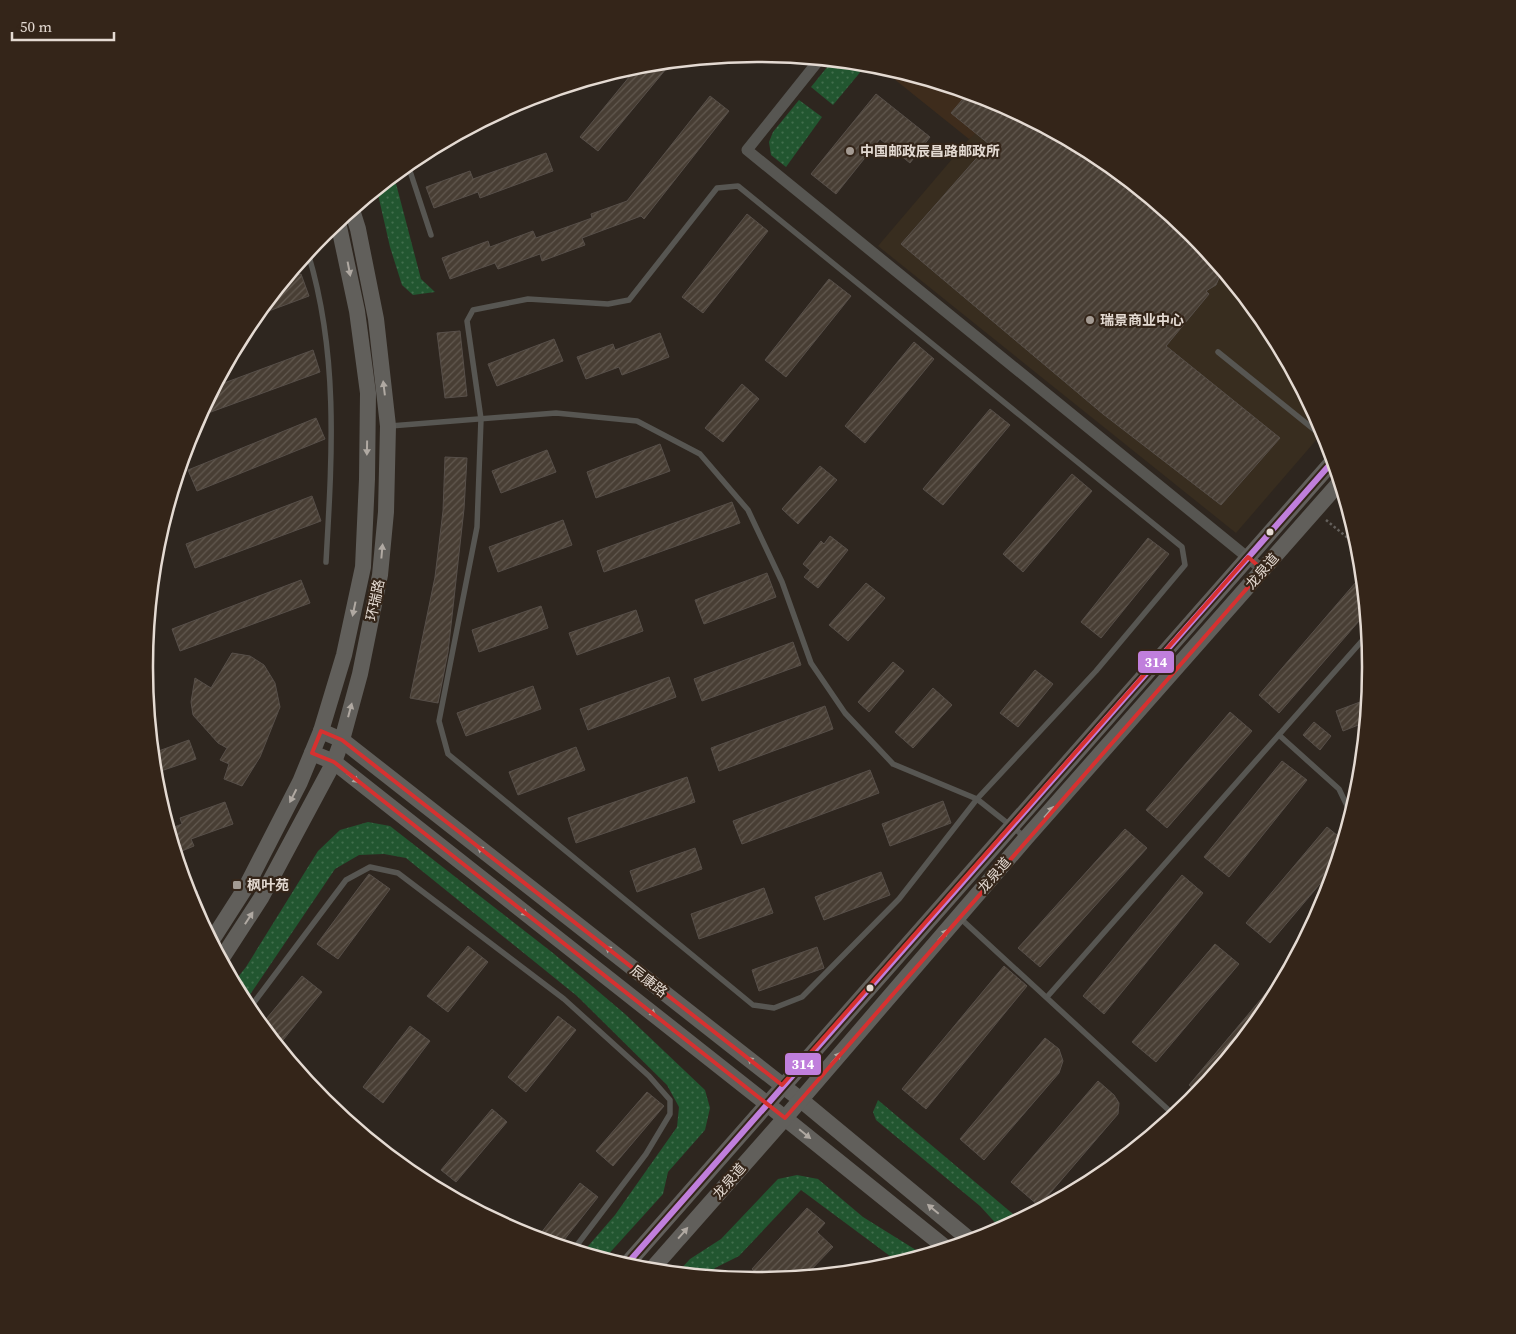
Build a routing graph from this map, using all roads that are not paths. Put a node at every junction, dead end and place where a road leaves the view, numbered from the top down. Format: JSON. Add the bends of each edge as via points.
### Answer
{"nodes":[{"id":1,"x":814,"y":66,"type":"edge"},
{"id":2,"x":410,"y":172,"type":"edge"},
{"id":3,"x":354,"y":217,"type":"edge"},
{"id":4,"x":340,"y":231,"type":"edge"},
{"id":5,"x":431,"y":235,"type":"dead end"},
{"id":6,"x":311,"y":261,"type":"edge"},
{"id":7,"x":1218,"y":352,"type":"dead end"},
{"id":8,"x":481,"y":419,"type":"junction"},
{"id":9,"x":388,"y":426,"type":"junction"},
{"id":10,"x":1313,"y":428,"type":"edge"},
{"id":11,"x":1327,"y":466,"type":"edge"},
{"id":12,"x":1335,"y":488,"type":"edge"},
{"id":13,"x":1248,"y":557,"type":"junction"},
{"id":14,"x":326,"y":562,"type":"dead end"},
{"id":15,"x":1263,"y":570,"type":"junction"},
{"id":16,"x":1361,"y":642,"type":"edge"},
{"id":17,"x":321,"y":731,"type":"junction"},
{"id":18,"x":1279,"y":735,"type":"junction"},
{"id":19,"x":342,"y":740,"type":"junction"},
{"id":20,"x":312,"y":753,"type":"junction"},
{"id":21,"x":334,"y":762,"type":"junction"},
{"id":22,"x":977,"y":799,"type":"junction"},
{"id":23,"x":1346,"y":804,"type":"edge"},
{"id":24,"x":1011,"y":826,"type":"junction"},
{"id":25,"x":1026,"y":838,"type":"junction"},
{"id":26,"x":959,"y":917,"type":"junction"},
{"id":27,"x":216,"y":934,"type":"edge"},
{"id":28,"x":226,"y":953,"type":"edge"},
{"id":29,"x":1047,"y":997,"type":"junction"},
{"id":30,"x":254,"y":1002,"type":"edge"},
{"id":31,"x":782,"y":1085,"type":"junction"},
{"id":32,"x":801,"y":1100,"type":"junction"},
{"id":33,"x":766,"y":1103,"type":"junction"},
{"id":34,"x":1169,"y":1110,"type":"edge"},
{"id":35,"x":785,"y":1118,"type":"junction"},
{"id":36,"x":964,"y":1235,"type":"edge"},
{"id":37,"x":578,"y":1243,"type":"edge"},
{"id":38,"x":940,"y":1243,"type":"edge"},
{"id":39,"x":632,"y":1258,"type":"edge"},
{"id":40,"x":657,"y":1263,"type":"edge"}],
"edges":[{"from":1,"to":13,"type":"street","via":[[746,150]]},
{"from":2,"to":5,"type":"lane"},
{"from":9,"to":3,"type":"street","name":"环瑞路","one_way":true,"via":[[376,318]]},
{"from":4,"to":17,"type":"street","name":"环瑞路","one_way":true,"via":[[357,312],[368,393],[367,479],[363,567],[344,655]]},
{"from":6,"to":14,"type":"lane","via":[[318,286],[330,374],[332,460]]},
{"from":7,"to":10,"type":"lane"},
{"from":8,"to":9,"type":"lane"},
{"from":8,"to":22,"type":"lane","via":[[556,413],[636,421],[700,454],[748,510],[782,582],[811,663],[845,713],[893,764]]},
{"from":8,"to":22,"type":"lane","via":[[477,528],[439,721],[448,754],[753,1005],[774,1008],[802,997],[899,900]]},
{"from":8,"to":22,"type":"lane","via":[[467,321],[473,310],[528,299],[608,304],[629,300],[716,188],[738,186],[1182,547],[1185,565],[1096,671]]},
{"from":19,"to":9,"type":"street","name":"环瑞路","one_way":true,"via":[[360,674],[380,576],[386,512]]},
{"from":11,"to":13,"type":"street","name":"龙泉道"},
{"from":12,"to":15,"type":"street","name":"龙泉道"},
{"from":13,"to":15,"type":"street"},
{"from":13,"to":24,"type":"street","name":"龙泉道"},
{"from":25,"to":15,"type":"street","name":"龙泉道","one_way":true},
{"from":16,"to":18,"type":"lane"},
{"from":17,"to":19,"type":"street","name":"辰康路"},
{"from":17,"to":20,"type":"street","name":"环瑞路"},
{"from":18,"to":23,"type":"lane","via":[[1339,789]]},
{"from":18,"to":29,"type":"lane"},
{"from":19,"to":21,"type":"street","name":"环瑞路"},
{"from":31,"to":19,"type":"street","name":"辰康路","one_way":true},
{"from":20,"to":21,"type":"street","name":"辰康路"},
{"from":20,"to":27,"type":"street","name":"环瑞路","one_way":true,"via":[[246,887]]},
{"from":28,"to":21,"type":"street","name":"环瑞路","one_way":true,"via":[[261,898]]},
{"from":21,"to":33,"type":"street","name":"辰康路","one_way":true},
{"from":22,"to":24,"type":"lane"},
{"from":24,"to":25,"type":"lane"},
{"from":24,"to":31,"type":"street","name":"龙泉道"},
{"from":25,"to":26,"type":"street","name":"龙泉道"},
{"from":26,"to":29,"type":"lane"},
{"from":32,"to":26,"type":"street","name":"龙泉道","one_way":true},
{"from":29,"to":34,"type":"lane"},
{"from":30,"to":37,"type":"lane","via":[[346,880],[370,867],[398,873],[564,999],[649,1076],[670,1100],[670,1114],[646,1154]]},
{"from":31,"to":32,"type":"street","name":"辰康路"},
{"from":31,"to":33,"type":"street","name":"龙泉道"},
{"from":32,"to":35,"type":"street","name":"龙泉道"},
{"from":36,"to":32,"type":"street","name":"辰康路","one_way":true},
{"from":33,"to":35,"type":"street","name":"辰康路"},
{"from":33,"to":39,"type":"street","name":"龙泉道"},
{"from":35,"to":38,"type":"street","name":"辰康路","one_way":true},
{"from":40,"to":35,"type":"street","name":"龙泉道","one_way":true}]}
